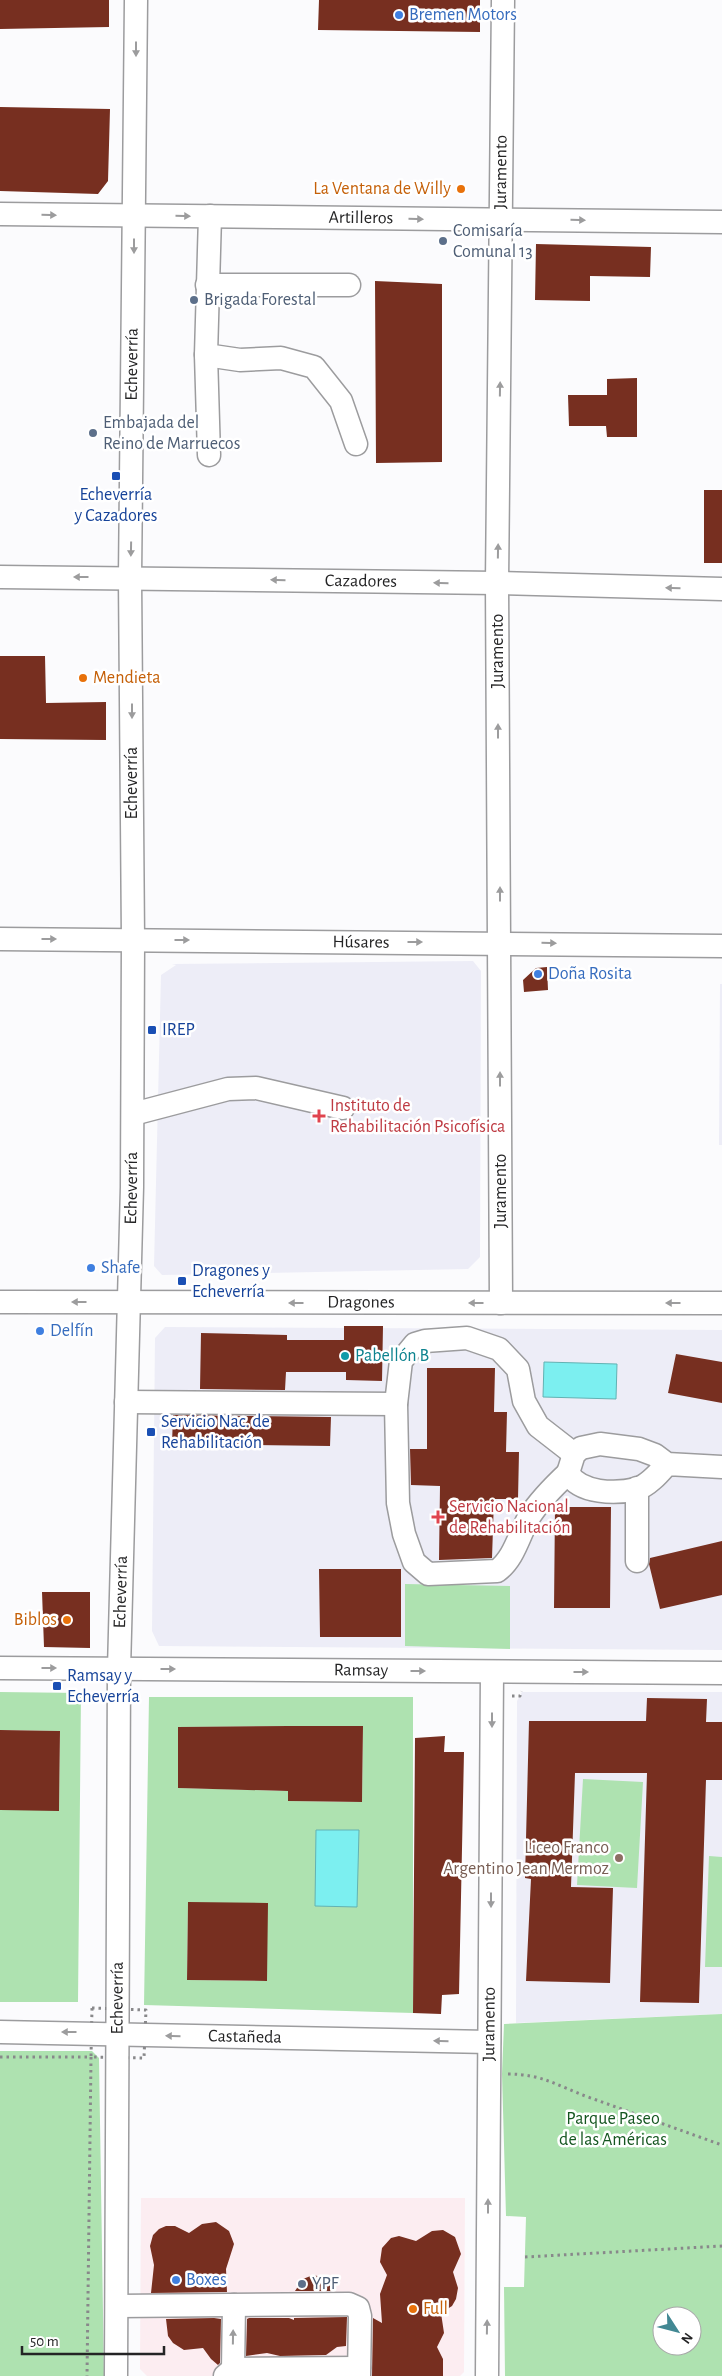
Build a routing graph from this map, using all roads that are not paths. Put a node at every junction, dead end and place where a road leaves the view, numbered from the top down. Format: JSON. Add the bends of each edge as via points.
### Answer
{"nodes":[{"id":1,"x":136,"y":0,"type":"edge"},
{"id":2,"x":503,"y":0,"type":"edge"},
{"id":3,"x":0,"y":214,"type":"edge"},
{"id":4,"x":135,"y":216,"type":"junction"},
{"id":5,"x":210,"y":216,"type":"junction"},
{"id":6,"x":502,"y":219,"type":"junction"},
{"id":7,"x":722,"y":222,"type":"edge"},
{"id":8,"x":207,"y":285,"type":"junction"},
{"id":9,"x":349,"y":285,"type":"dead end"},
{"id":10,"x":206,"y":355,"type":"junction"},
{"id":11,"x":356,"y":444,"type":"dead end"},
{"id":12,"x":208,"y":455,"type":"dead end"},
{"id":13,"x":0,"y":577,"type":"edge"},
{"id":14,"x":130,"y":578,"type":"junction"},
{"id":15,"x":497,"y":584,"type":"junction"},
{"id":16,"x":722,"y":589,"type":"edge"},
{"id":17,"x":0,"y":939,"type":"edge"},
{"id":18,"x":133,"y":940,"type":"junction"},
{"id":19,"x":500,"y":942,"type":"junction"},
{"id":20,"x":722,"y":946,"type":"edge"},
{"id":21,"x":343,"y":1108,"type":"dead end"},
{"id":22,"x":133,"y":1114,"type":"junction"},
{"id":23,"x":0,"y":1302,"type":"edge"},
{"id":24,"x":128,"y":1302,"type":"junction"},
{"id":25,"x":501,"y":1303,"type":"junction"},
{"id":26,"x":722,"y":1303,"type":"edge"},
{"id":27,"x":126,"y":1402,"type":"junction"},
{"id":28,"x":396,"y":1404,"type":"junction"},
{"id":29,"x":571,"y":1464,"type":"junction"},
{"id":30,"x":667,"y":1464,"type":"junction"},
{"id":31,"x":722,"y":1466,"type":"edge"},
{"id":32,"x":637,"y":1488,"type":"junction"},
{"id":33,"x":636,"y":1561,"type":"dead end"},
{"id":34,"x":0,"y":1668,"type":"edge"},
{"id":35,"x":120,"y":1669,"type":"junction"},
{"id":36,"x":492,"y":1672,"type":"junction"},
{"id":37,"x":722,"y":1673,"type":"edge"},
{"id":38,"x":0,"y":2032,"type":"edge"},
{"id":39,"x":118,"y":2034,"type":"junction"},
{"id":40,"x":489,"y":2042,"type":"junction"},
{"id":41,"x":234,"y":2305,"type":"junction"},
{"id":42,"x":117,"y":2306,"type":"junction"},
{"id":43,"x":359,"y":2372,"type":"edge"},
{"id":44,"x":229,"y":2373,"type":"edge"},
{"id":45,"x":116,"y":2376,"type":"edge"},
{"id":46,"x":487,"y":2376,"type":"edge"}],
"edges":[{"from":1,"to":4,"type":"street","name":"Echeverría","one_way":true},
{"from":2,"to":6,"type":"street","name":"Juramento"},
{"from":3,"to":4,"type":"street","name":"Artilleros","one_way":true},
{"from":4,"to":5,"type":"street","name":"Artilleros","one_way":true},
{"from":4,"to":14,"type":"street","name":"Echeverría","one_way":true},
{"from":5,"to":6,"type":"street","name":"Artilleros","one_way":true},
{"from":5,"to":8,"type":"street"},
{"from":6,"to":7,"type":"street","name":"Artilleros","one_way":true},
{"from":15,"to":6,"type":"street","name":"Juramento","one_way":true},
{"from":8,"to":9,"type":"street"},
{"from":8,"to":10,"type":"street"},
{"from":10,"to":11,"type":"street","via":[[240,360],[281,358],[314,367],[341,401]]},
{"from":10,"to":12,"type":"street"},
{"from":14,"to":13,"type":"street","name":"Cazadores","one_way":true},
{"from":15,"to":14,"type":"street","name":"Cazadores","one_way":true},
{"from":14,"to":18,"type":"street","name":"Echeverría","one_way":true},
{"from":16,"to":15,"type":"street","name":"Cazadores","one_way":true},
{"from":19,"to":15,"type":"street","name":"Juramento","one_way":true},
{"from":17,"to":18,"type":"street","name":"Húsares","one_way":true},
{"from":18,"to":19,"type":"street","name":"Húsares","one_way":true},
{"from":18,"to":22,"type":"street","name":"Echeverría"},
{"from":19,"to":20,"type":"street","name":"Húsares","one_way":true},
{"from":25,"to":19,"type":"street","name":"Juramento","one_way":true},
{"from":21,"to":22,"type":"street","via":[[256,1088],[228,1089]]},
{"from":22,"to":24,"type":"street","name":"Echeverría"},
{"from":24,"to":23,"type":"street","name":"Dragones","one_way":true},
{"from":25,"to":24,"type":"street","name":"Dragones","one_way":true},
{"from":24,"to":27,"type":"street","name":"Echeverría"},
{"from":26,"to":25,"type":"street","name":"Dragones","one_way":true},
{"from":27,"to":28,"type":"street"},
{"from":27,"to":35,"type":"street","name":"Echeverría"},
{"from":28,"to":29,"type":"street","via":[[402,1361],[415,1344],[466,1338],[499,1349],[518,1369],[524,1401],[538,1426]]},
{"from":28,"to":29,"type":"street","via":[[398,1503],[414,1562],[428,1574],[497,1570],[505,1565],[529,1518]]},
{"from":29,"to":30,"type":"street","via":[[581,1448],[600,1444],[639,1449]]},
{"from":29,"to":32,"type":"street","via":[[576,1483],[589,1489]]},
{"from":30,"to":31,"type":"street"},
{"from":30,"to":32,"type":"street","via":[[654,1478]]},
{"from":32,"to":33,"type":"street"},
{"from":34,"to":35,"type":"street","name":"Ramsay","one_way":true},
{"from":35,"to":36,"type":"street","name":"Ramsay","one_way":true},
{"from":35,"to":39,"type":"street","name":"Echeverría"},
{"from":36,"to":37,"type":"street","name":"Ramsay","one_way":true},
{"from":36,"to":40,"type":"street","name":"Juramento","one_way":true},
{"from":39,"to":38,"type":"street","name":"Castañeda","one_way":true},
{"from":40,"to":39,"type":"street","name":"Castañeda","one_way":true},
{"from":39,"to":42,"type":"street","name":"Echeverría"},
{"from":46,"to":40,"type":"street","name":"Juramento","one_way":true},
{"from":41,"to":42,"type":"street"},
{"from":41,"to":43,"type":"street","via":[[349,2304],[358,2308]]},
{"from":44,"to":41,"type":"street","one_way":true},
{"from":42,"to":45,"type":"street","name":"Echeverría"},
{"from":43,"to":44,"type":"street"}]}
